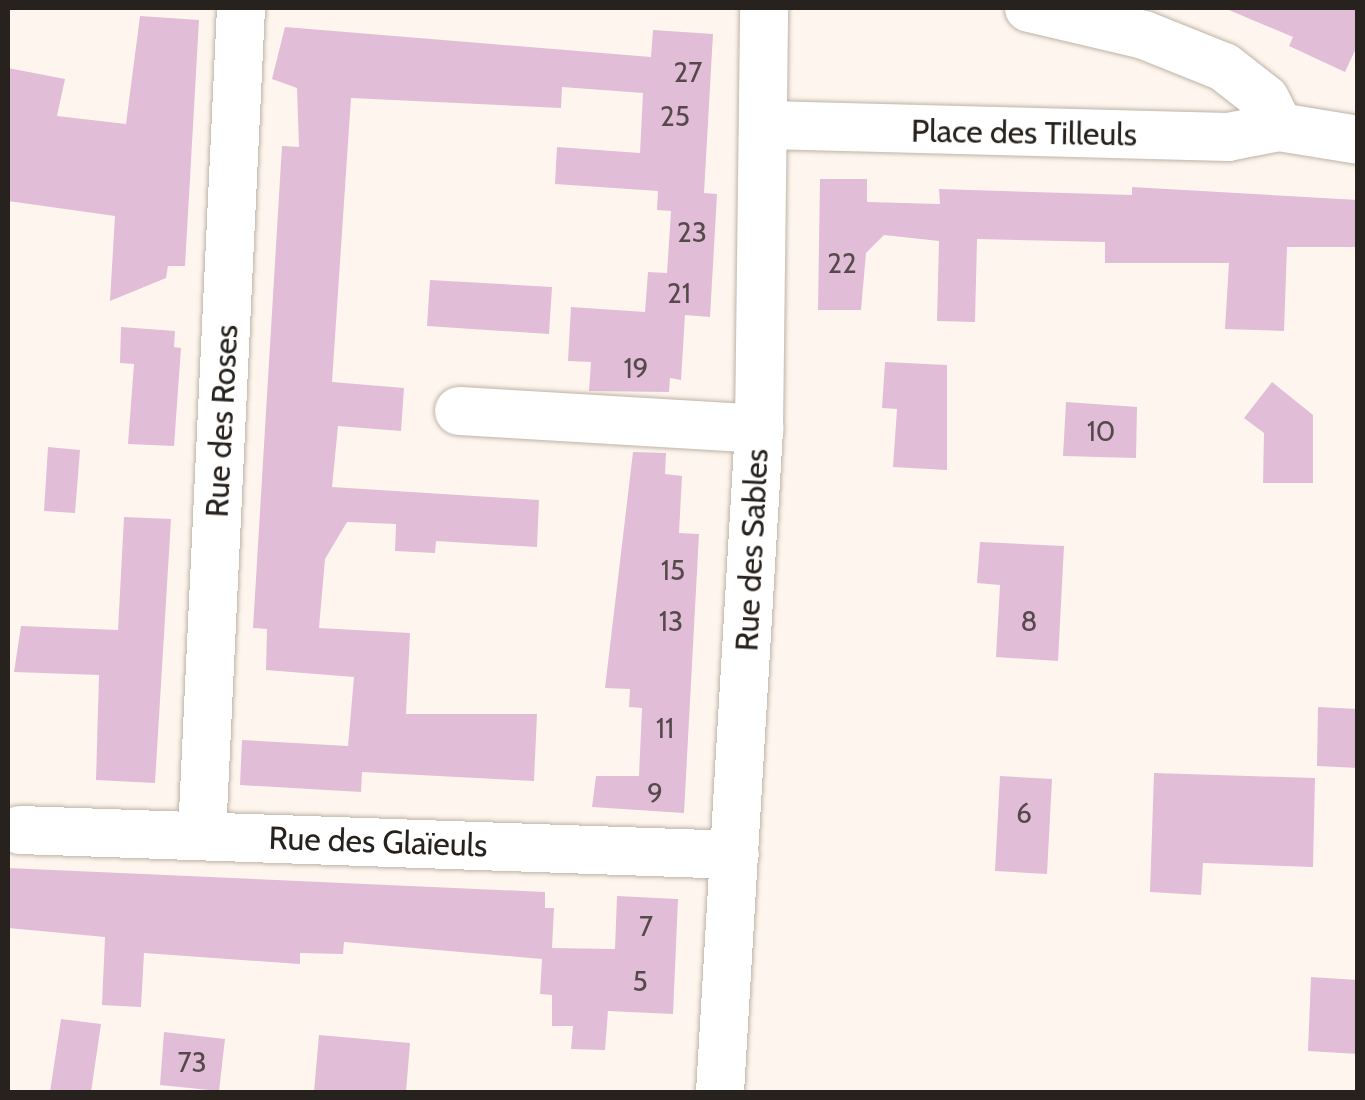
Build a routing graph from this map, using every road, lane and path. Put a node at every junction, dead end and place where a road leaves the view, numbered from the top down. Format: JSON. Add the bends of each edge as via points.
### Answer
{"nodes":[{"id":1,"x":241,"y":8,"type":"edge"},
{"id":2,"x":764,"y":8,"type":"edge"},
{"id":3,"x":1030,"y":8,"type":"edge"},
{"id":4,"x":767,"y":124,"type":"junction"},
{"id":5,"x":1279,"y":128,"type":"junction"},
{"id":6,"x":1358,"y":140,"type":"edge"},
{"id":7,"x":459,"y":411,"type":"dead end"},
{"id":8,"x":759,"y":429,"type":"junction"},
{"id":9,"x":20,"y":830,"type":"dead end"},
{"id":10,"x":202,"y":836,"type":"junction"},
{"id":11,"x":735,"y":856,"type":"junction"},
{"id":12,"x":720,"y":1092,"type":"edge"}],
"edges":[{"from":1,"to":10,"type":"street","name":"Rue des Roses"},
{"from":2,"to":4,"type":"street","name":"Rue des Sables"},
{"from":3,"to":5,"type":"street","via":[[1144,35],[1224,67],[1265,98]]},
{"from":4,"to":5,"type":"street","name":"Place des Tilleuls","via":[[1228,137]]},
{"from":4,"to":8,"type":"street","name":"Rue des Sables"},
{"from":5,"to":6,"type":"street","name":"Place des Tilleuls"},
{"from":7,"to":8,"type":"street"},
{"from":8,"to":11,"type":"street","name":"Rue des Sables"},
{"from":9,"to":10,"type":"street","name":"Rue des Glaïeuls"},
{"from":10,"to":11,"type":"street","name":"Rue des Glaïeuls"},
{"from":11,"to":12,"type":"street","name":"Rue des Sables"}]}
